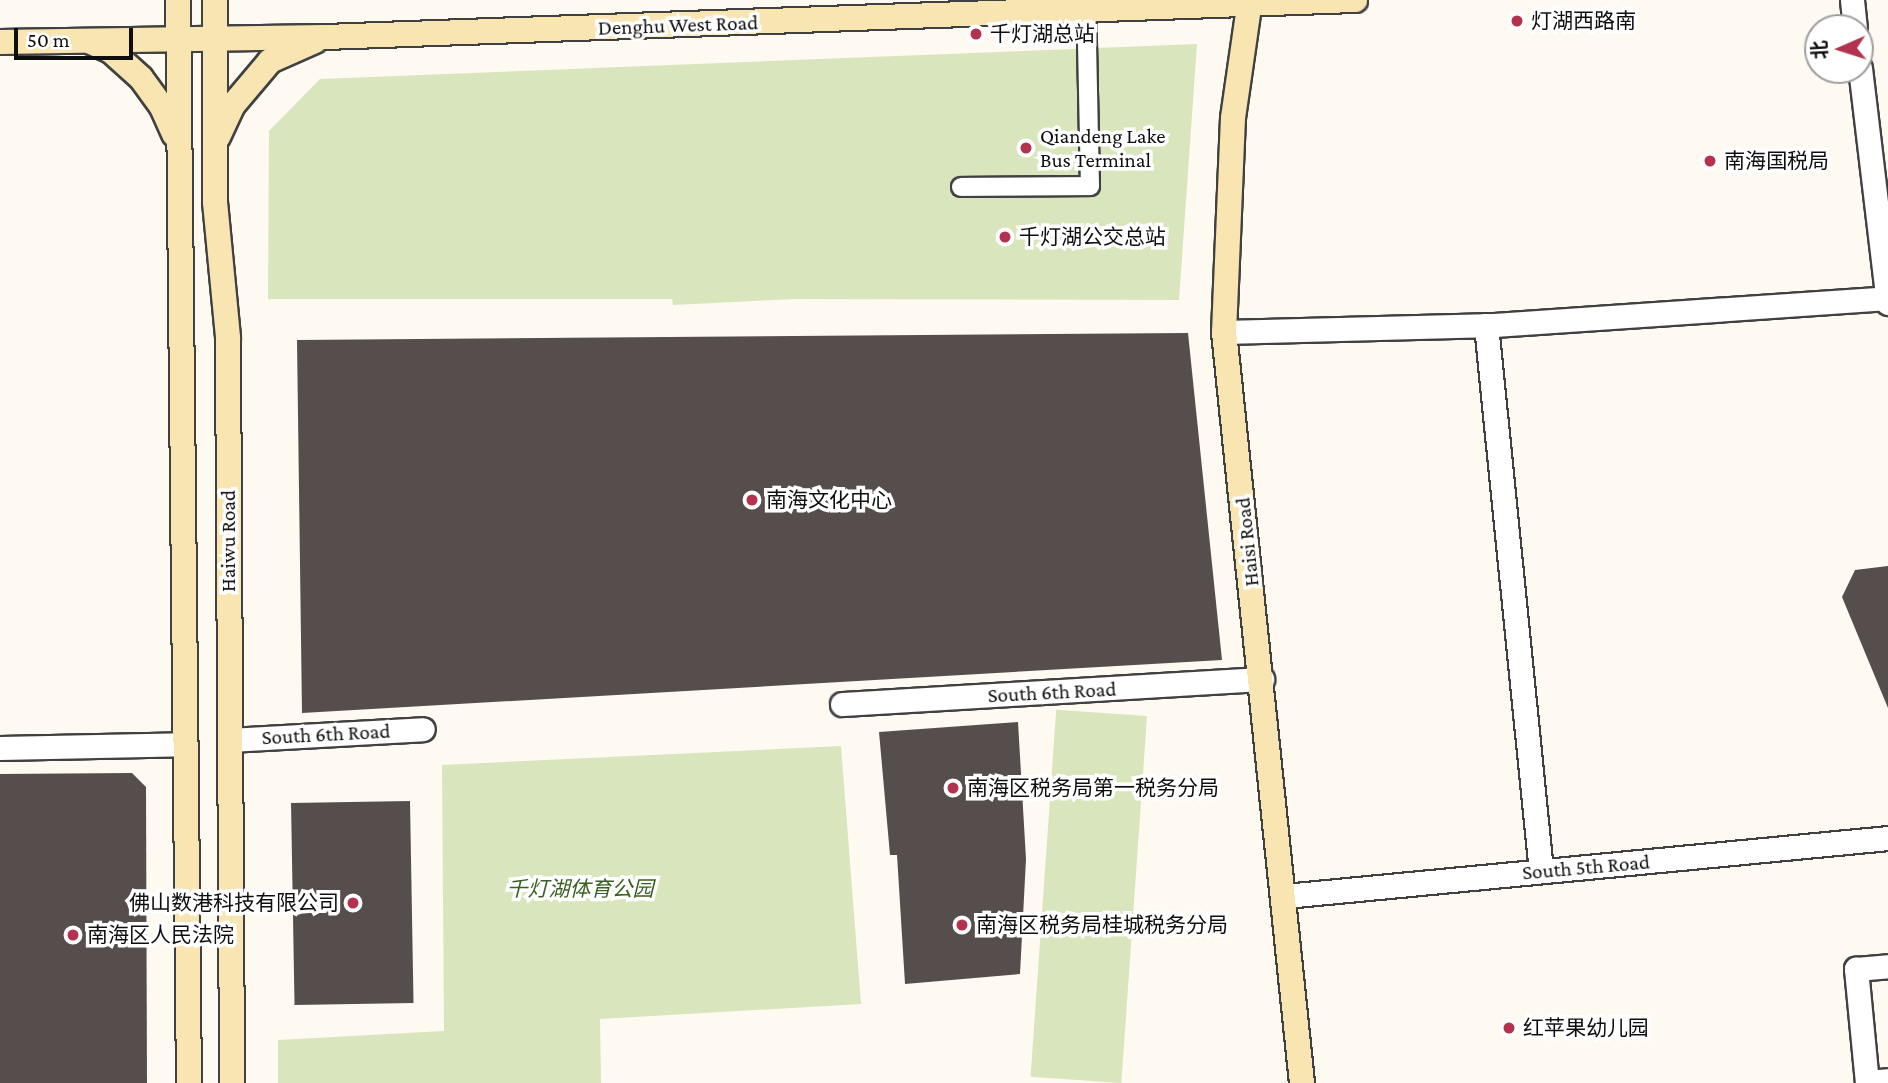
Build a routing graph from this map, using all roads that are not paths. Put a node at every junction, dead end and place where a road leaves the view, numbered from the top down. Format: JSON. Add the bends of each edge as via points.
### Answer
{"nodes":[{"id":1,"x":178,"y":0,"type":"edge"},
{"id":2,"x":215,"y":0,"type":"edge"},
{"id":3,"x":1355,"y":0,"type":"edge"},
{"id":4,"x":1250,"y":3,"type":"edge"},
{"id":5,"x":1086,"y":5,"type":"edge"},
{"id":6,"x":325,"y":37,"type":"junction"},
{"id":7,"x":215,"y":38,"type":"junction"},
{"id":8,"x":87,"y":40,"type":"junction"},
{"id":9,"x":178,"y":40,"type":"junction"},
{"id":10,"x":0,"y":42,"type":"edge"},
{"id":11,"x":1863,"y":84,"type":"edge"},
{"id":12,"x":178,"y":143,"type":"junction"},
{"id":13,"x":215,"y":144,"type":"junction"},
{"id":14,"x":1880,"y":163,"type":"edge"},
{"id":15,"x":961,"y":187,"type":"dead end"},
{"id":16,"x":1888,"y":301,"type":"edge"},
{"id":17,"x":1486,"y":325,"type":"junction"},
{"id":18,"x":1224,"y":332,"type":"junction"},
{"id":19,"x":1262,"y":679,"type":"junction"},
{"id":20,"x":842,"y":704,"type":"dead end"},
{"id":21,"x":423,"y":729,"type":"dead end"},
{"id":22,"x":229,"y":740,"type":"junction"},
{"id":23,"x":184,"y":744,"type":"junction"},
{"id":24,"x":0,"y":748,"type":"edge"},
{"id":25,"x":1888,"y":838,"type":"edge"},
{"id":26,"x":1541,"y":871,"type":"junction"},
{"id":27,"x":1285,"y":895,"type":"junction"},
{"id":28,"x":1888,"y":966,"type":"edge"},
{"id":29,"x":1874,"y":1082,"type":"edge"},
{"id":30,"x":189,"y":1083,"type":"edge"},
{"id":31,"x":232,"y":1083,"type":"edge"},
{"id":32,"x":1302,"y":1083,"type":"edge"}],
"edges":[{"from":1,"to":9,"type":"main road"},
{"from":2,"to":7,"type":"main road","name":"Haiwu Road"},
{"from":3,"to":4,"type":"main road","name":"Denghu West Road"},
{"from":4,"to":5,"type":"main road","name":"Denghu West Road"},
{"from":4,"to":18,"type":"main road","name":"Haisi Road","via":[[1233,118]]},
{"from":5,"to":6,"type":"main road","name":"Denghu West Road"},
{"from":5,"to":15,"type":"street","via":[[1090,186]]},
{"from":6,"to":7,"type":"main road","name":"Denghu West Road"},
{"from":6,"to":13,"type":"main road","via":[[270,61],[233,105]]},
{"from":7,"to":9,"type":"main road","name":"Denghu West Road"},
{"from":7,"to":13,"type":"main road","name":"Haiwu Road"},
{"from":8,"to":9,"type":"main road","name":"Denghu West Road"},
{"from":8,"to":10,"type":"main road","name":"Denghu West Road"},
{"from":8,"to":12,"type":"main road","via":[[111,51],[141,78],[162,107]]},
{"from":9,"to":12,"type":"main road"},
{"from":11,"to":14,"type":"street"},
{"from":12,"to":23,"type":"main road"},
{"from":13,"to":22,"type":"main road","name":"Haiwu Road","via":[[228,338]]},
{"from":14,"to":16,"type":"street"},
{"from":16,"to":17,"type":"street"},
{"from":17,"to":18,"type":"street"},
{"from":17,"to":26,"type":"street"},
{"from":18,"to":19,"type":"main road","name":"Haisi Road"},
{"from":19,"to":20,"type":"street","name":"South 6th Road"},
{"from":19,"to":27,"type":"main road","name":"Haisi Road"},
{"from":21,"to":22,"type":"street","name":"South 6th Road"},
{"from":22,"to":31,"type":"main road","name":"Haiwu Road"},
{"from":23,"to":24,"type":"street"},
{"from":23,"to":30,"type":"main road"},
{"from":25,"to":26,"type":"street","name":"South 5th Road"},
{"from":26,"to":27,"type":"street","name":"South 5th Road"},
{"from":27,"to":32,"type":"main road","name":"Haisi Road"},
{"from":28,"to":29,"type":"street","via":[[1856,969]]}]}
